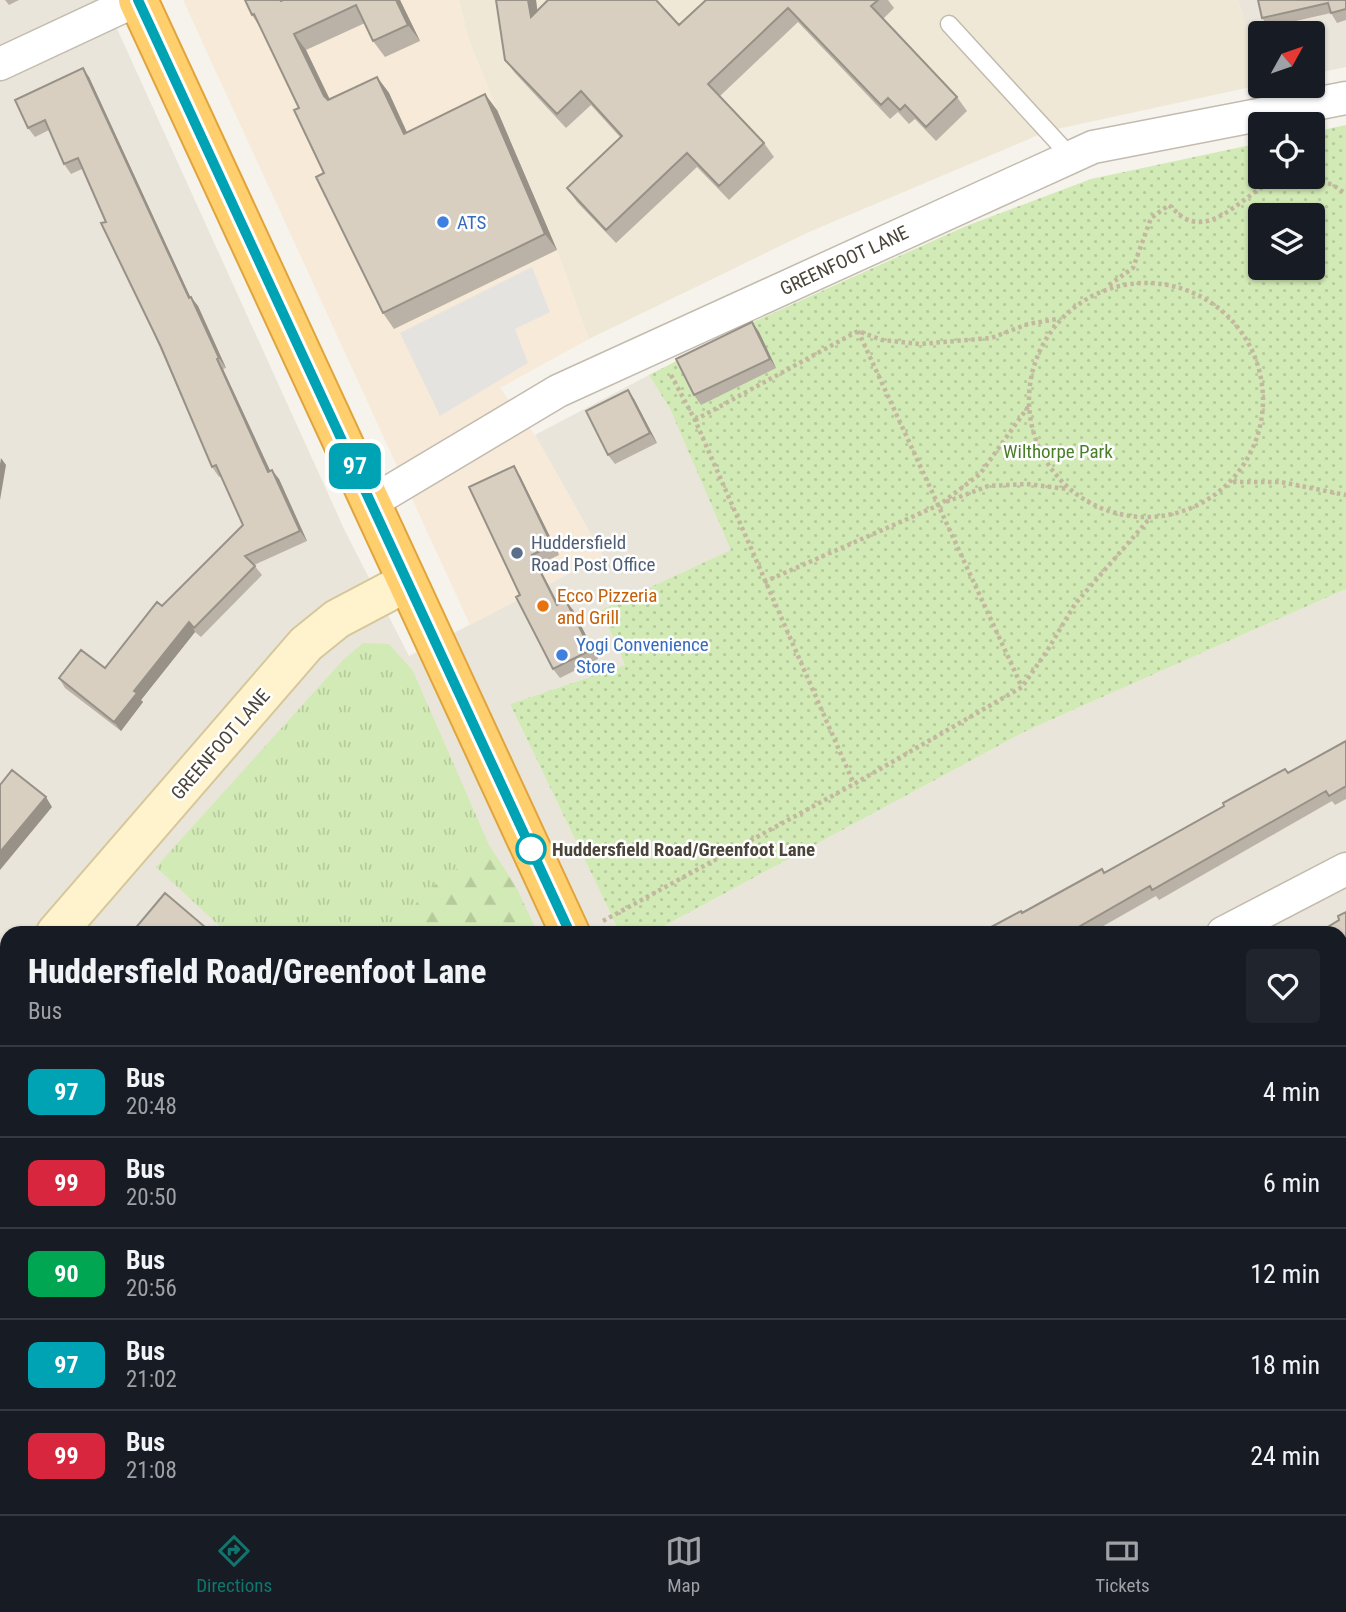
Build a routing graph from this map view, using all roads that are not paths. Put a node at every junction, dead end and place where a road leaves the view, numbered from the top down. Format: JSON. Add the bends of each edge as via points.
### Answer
{"nodes":[{"id":1,"x":138,"y":0,"type":"edge"},
{"id":2,"x":949,"y":24,"type":"dead end"},
{"id":3,"x":0,"y":64,"type":"edge"},
{"id":4,"x":1346,"y":98,"type":"edge"},
{"id":5,"x":1070,"y":157,"type":"junction"},
{"id":6,"x":372,"y":502,"type":"junction"},
{"id":7,"x":407,"y":582,"type":"junction"},
{"id":8,"x":1346,"y":869,"type":"edge"},
{"id":9,"x":62,"y":926,"type":"edge"},
{"id":10,"x":579,"y":926,"type":"edge"},
{"id":11,"x":1236,"y":926,"type":"edge"}],
"edges":[{"from":1,"to":3,"type":"street"},
{"from":1,"to":6,"type":"highway"},
{"from":2,"to":5,"type":"lane"},
{"from":4,"to":5,"type":"street","name":"GREENFOOT LANE","via":[[1093,147]]},
{"from":5,"to":6,"type":"street","name":"GREENFOOT LANE","via":[[558,391]]},
{"from":6,"to":7,"type":"highway"},
{"from":7,"to":9,"type":"street","name":"GREENFOOT LANE","via":[[337,619],[306,644]]},
{"from":7,"to":10,"type":"highway"},
{"from":8,"to":11,"type":"street"}]}
